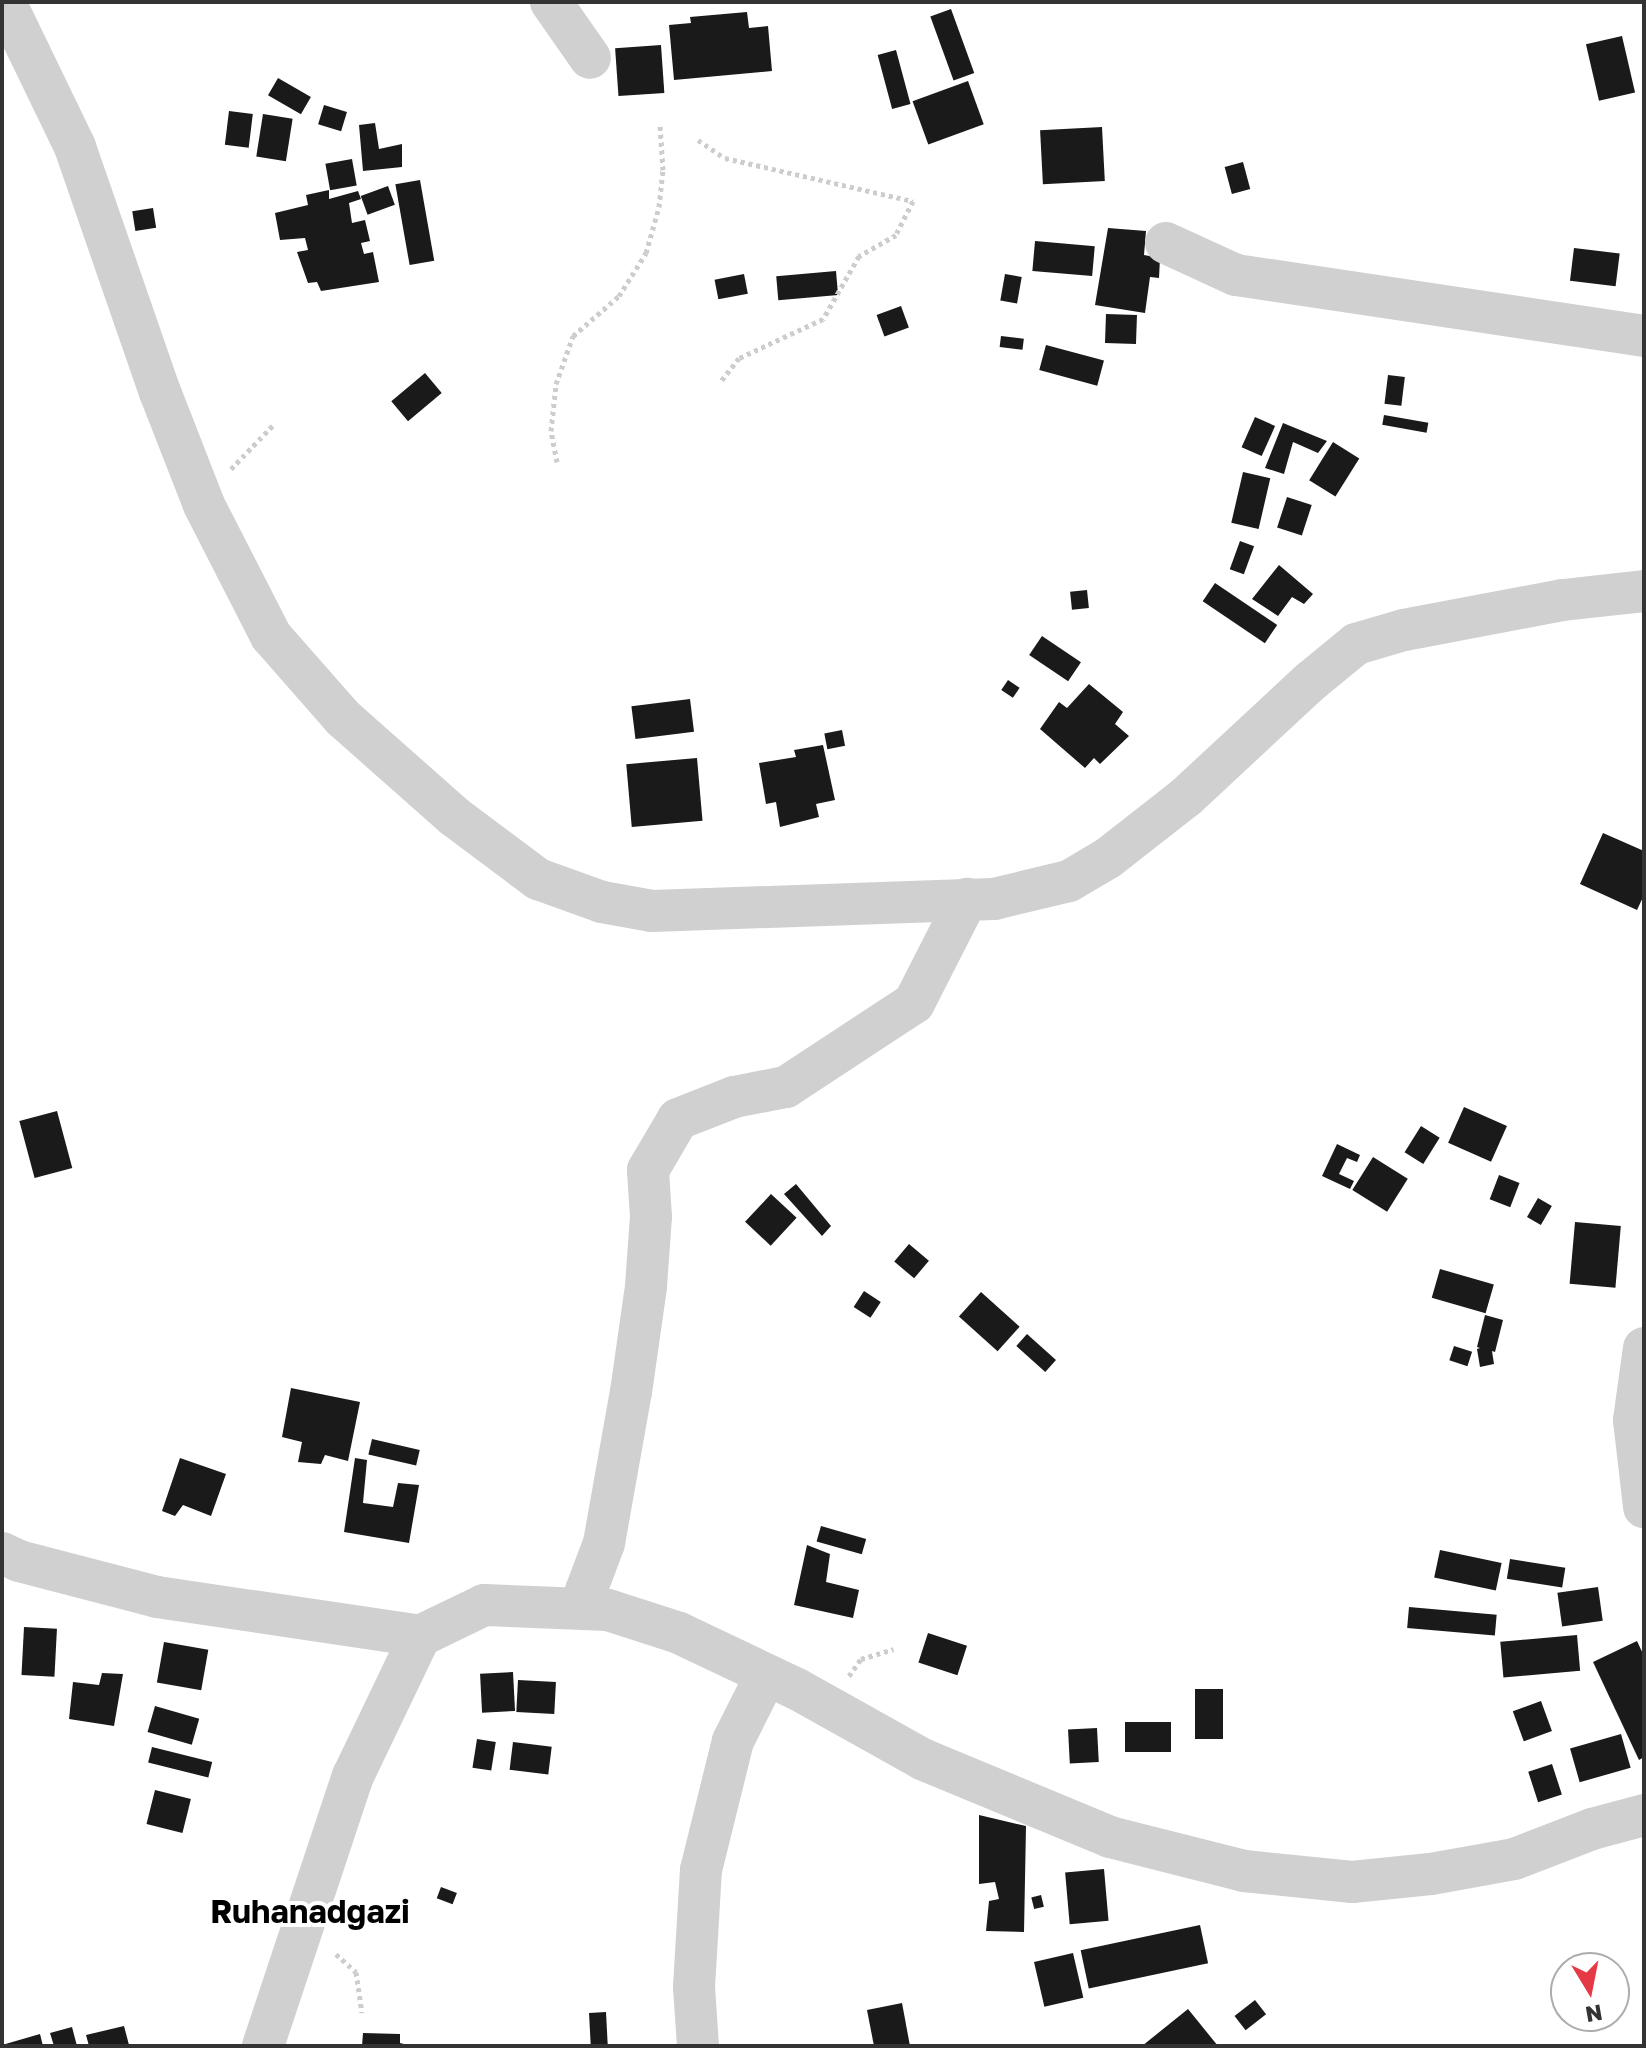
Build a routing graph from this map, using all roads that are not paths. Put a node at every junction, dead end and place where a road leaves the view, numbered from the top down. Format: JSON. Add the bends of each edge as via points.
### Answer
{"nodes":[{"id":1,"x":5,"y":2,"type":"edge"},
{"id":2,"x":551,"y":2,"type":"edge"},
{"id":3,"x":590,"y":58,"type":"dead end"},
{"id":4,"x":1166,"y":243,"type":"dead end"},
{"id":5,"x":1644,"y":336,"type":"edge"},
{"id":6,"x":1644,"y":591,"type":"edge"},
{"id":7,"x":967,"y":899,"type":"junction"},
{"id":8,"x":1644,"y":1348,"type":"edge"},
{"id":9,"x":1644,"y":1507,"type":"edge"},
{"id":10,"x":2,"y":1553,"type":"edge"},
{"id":11,"x":585,"y":1609,"type":"junction"},
{"id":12,"x":420,"y":1636,"type":"junction"},
{"id":13,"x":766,"y":1675,"type":"junction"},
{"id":14,"x":1644,"y":1815,"type":"edge"},
{"id":15,"x":263,"y":2046,"type":"edge"},
{"id":16,"x":698,"y":2046,"type":"edge"}],
"edges":[{"from":1,"to":7,"type":"street","via":[[75,147],[201,497],[271,636],[343,718],[455,817],[538,879],[602,902],[652,911]]},
{"from":2,"to":3,"type":"street"},
{"from":4,"to":5,"type":"street","via":[[1236,275]]},
{"from":6,"to":7,"type":"street","via":[[1548,603],[1356,644],[1186,797],[1108,858],[1069,881],[994,899]]},
{"from":7,"to":11,"type":"street","via":[[914,1003],[786,1087],[734,1097],[678,1119],[648,1170],[646,1286],[631,1392],[604,1543],[586,1591]]},
{"from":8,"to":9,"type":"street","via":[[1634,1420]]},
{"from":10,"to":12,"type":"street","via":[[157,1597]]},
{"from":11,"to":12,"type":"street","via":[[484,1605]]},
{"from":11,"to":13,"type":"street","via":[[608,1610],[679,1633]]},
{"from":12,"to":15,"type":"street","via":[[353,1776]]},
{"from":13,"to":14,"type":"street","via":[[922,1759],[1110,1837],[1244,1871],[1352,1882],[1431,1874],[1514,1859]]},
{"from":13,"to":16,"type":"street","via":[[733,1741],[701,1870],[694,1974]]}]}
